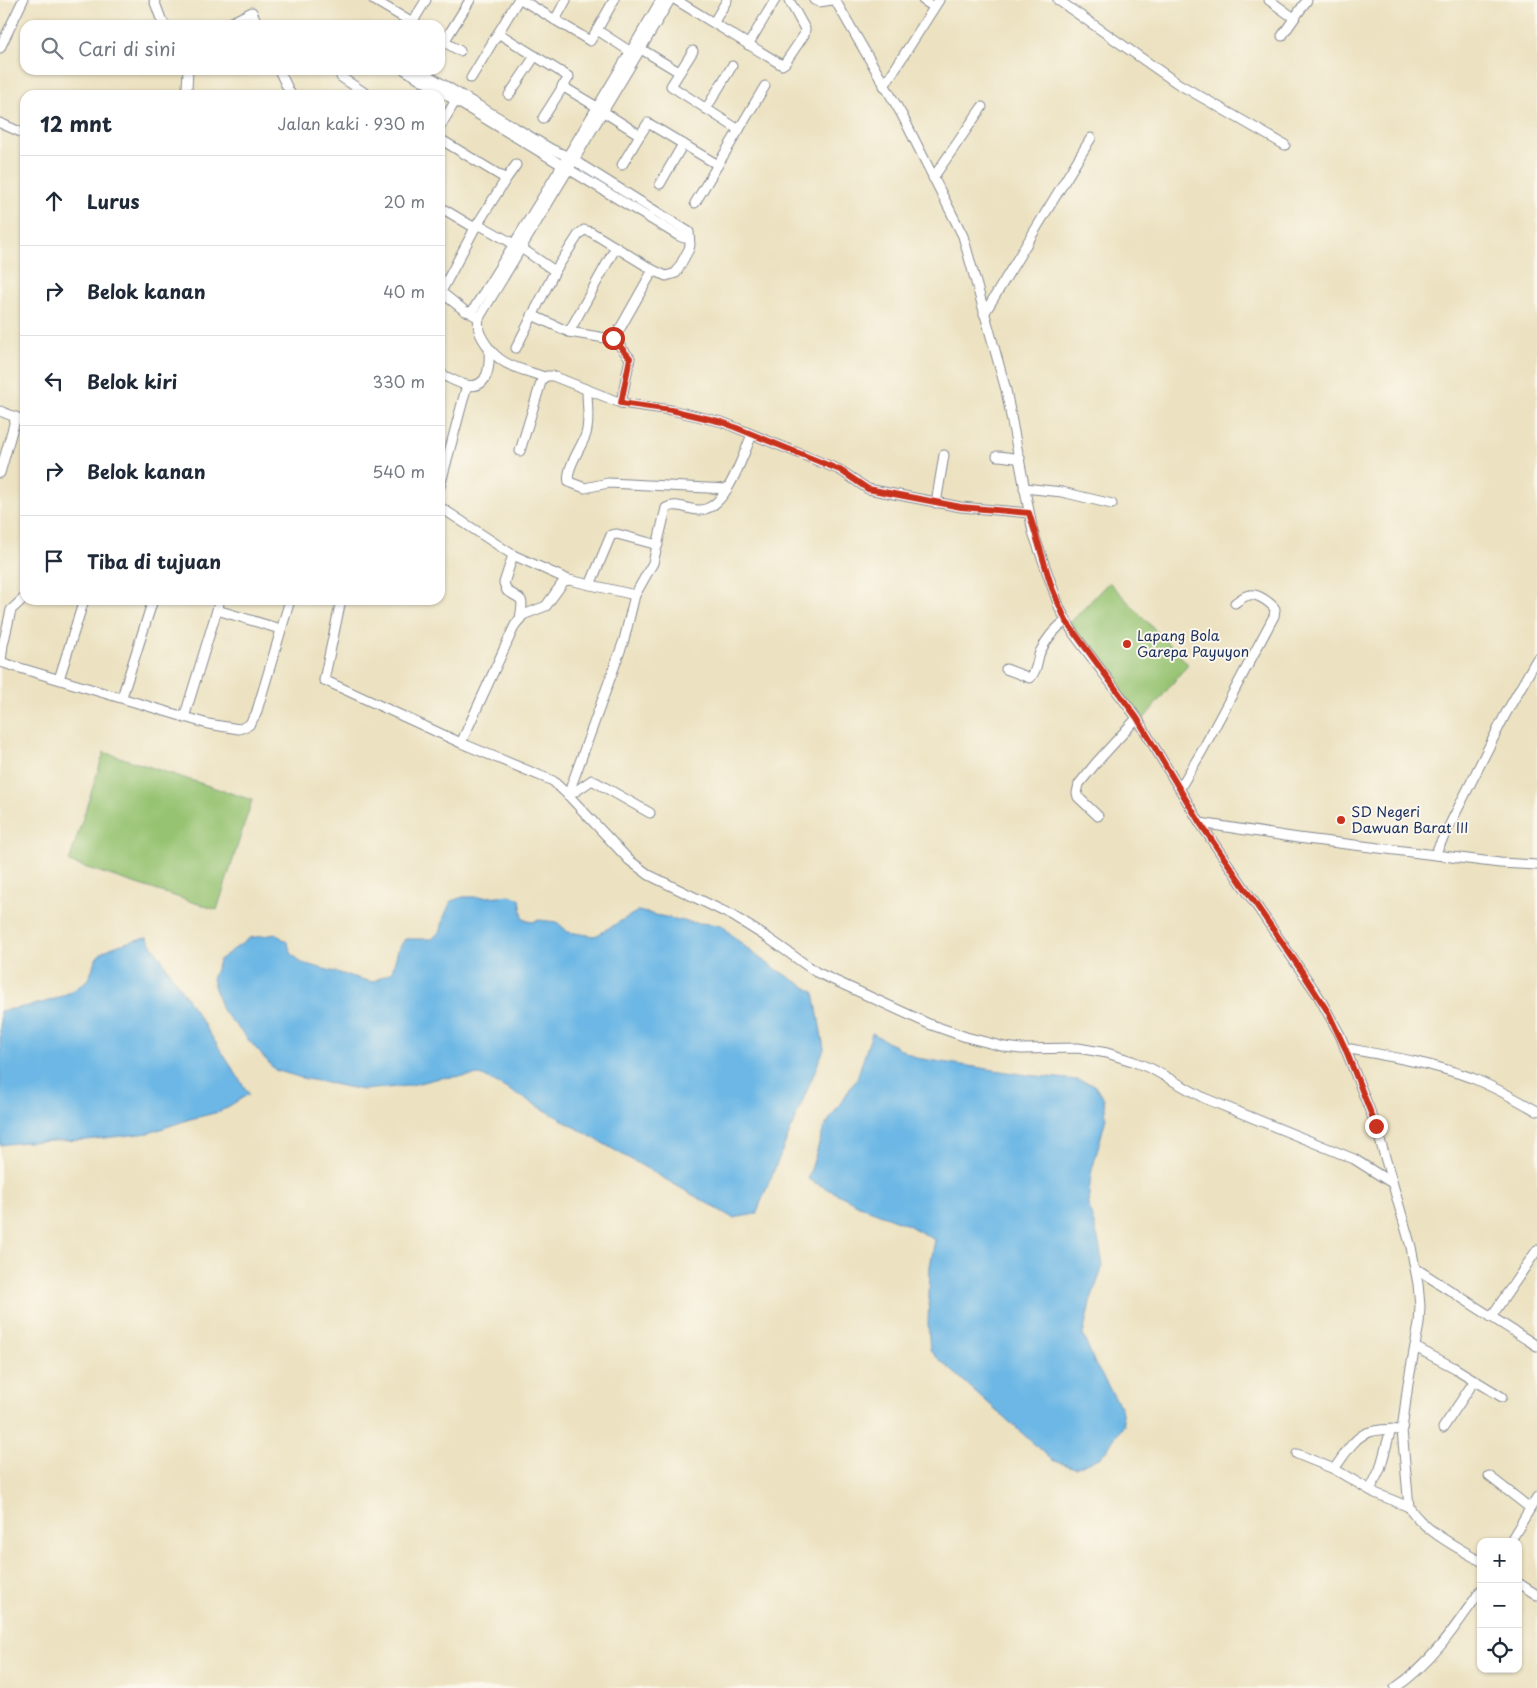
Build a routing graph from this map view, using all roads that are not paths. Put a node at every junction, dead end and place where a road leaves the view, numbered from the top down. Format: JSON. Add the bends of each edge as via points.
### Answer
{"nodes":[{"id":1,"x":23,"y":0,"type":"edge"},
{"id":2,"x":154,"y":0,"type":"edge"},
{"id":3,"x":374,"y":0,"type":"edge"},
{"id":4,"x":426,"y":0,"type":"edge"},
{"id":5,"x":470,"y":0,"type":"edge"},
{"id":6,"x":520,"y":0,"type":"edge"},
{"id":7,"x":566,"y":0,"type":"edge"},
{"id":8,"x":614,"y":0,"type":"edge"},
{"id":9,"x":661,"y":0,"type":"edge"},
{"id":10,"x":670,"y":0,"type":"edge"},
{"id":11,"x":676,"y":0,"type":"edge"},
{"id":12,"x":727,"y":0,"type":"edge"},
{"id":13,"x":774,"y":0,"type":"edge"},
{"id":14,"x":789,"y":0,"type":"edge"},
{"id":15,"x":814,"y":0,"type":"edge"},
{"id":16,"x":834,"y":0,"type":"edge"},
{"id":17,"x":923,"y":0,"type":"edge"},
{"id":18,"x":1058,"y":0,"type":"edge"},
{"id":19,"x":1269,"y":0,"type":"edge"},
{"id":20,"x":1307,"y":0,"type":"edge"},
{"id":21,"x":936,"y":4,"type":"edge"},
{"id":22,"x":1294,"y":18,"type":"junction"},
{"id":23,"x":162,"y":20,"type":"edge"},
{"id":24,"x":236,"y":20,"type":"edge"},
{"id":25,"x":256,"y":20,"type":"edge"},
{"id":26,"x":407,"y":20,"type":"edge"},
{"id":27,"x":416,"y":20,"type":"edge"},
{"id":28,"x":555,"y":20,"type":"junction"},
{"id":29,"x":714,"y":22,"type":"junction"},
{"id":30,"x":597,"y":30,"type":"junction"},
{"id":31,"x":498,"y":33,"type":"junction"},
{"id":32,"x":445,"y":36,"type":"edge"},
{"id":33,"x":1282,"y":36,"type":"dead end"},
{"id":34,"x":445,"y":42,"type":"edge"},
{"id":35,"x":748,"y":45,"type":"junction"},
{"id":36,"x":0,"y":48,"type":"edge"},
{"id":37,"x":641,"y":49,"type":"junction"},
{"id":38,"x":460,"y":51,"type":"dead end"},
{"id":39,"x":693,"y":51,"type":"dead end"},
{"id":40,"x":631,"y":52,"type":"junction"},
{"id":41,"x":535,"y":56,"type":"junction"},
{"id":42,"x":732,"y":66,"type":"dead end"},
{"id":43,"x":679,"y":72,"type":"junction"},
{"id":44,"x":187,"y":75,"type":"edge"},
{"id":45,"x":281,"y":75,"type":"edge"},
{"id":46,"x":414,"y":75,"type":"edge"},
{"id":47,"x":427,"y":75,"type":"edge"},
{"id":48,"x":341,"y":78,"type":"dead end"},
{"id":49,"x":472,"y":78,"type":"dead end"},
{"id":50,"x":562,"y":86,"type":"junction"},
{"id":51,"x":766,"y":86,"type":"dead end"},
{"id":52,"x":884,"y":86,"type":"junction"},
{"id":53,"x":185,"y":90,"type":"edge"},
{"id":54,"x":289,"y":90,"type":"edge"},
{"id":55,"x":360,"y":90,"type":"edge"},
{"id":56,"x":439,"y":90,"type":"edge"},
{"id":57,"x":445,"y":94,"type":"edge"},
{"id":58,"x":510,"y":95,"type":"dead end"},
{"id":59,"x":456,"y":100,"type":"junction"},
{"id":60,"x":982,"y":108,"type":"dead end"},
{"id":61,"x":706,"y":109,"type":"junction"},
{"id":62,"x":600,"y":110,"type":"junction"},
{"id":63,"x":543,"y":118,"type":"dead end"},
{"id":64,"x":445,"y":119,"type":"edge"},
{"id":65,"x":0,"y":122,"type":"edge"},
{"id":66,"x":507,"y":127,"type":"junction"},
{"id":67,"x":739,"y":130,"type":"junction"},
{"id":68,"x":20,"y":132,"type":"edge"},
{"id":69,"x":640,"y":135,"type":"junction"},
{"id":70,"x":1091,"y":138,"type":"dead end"},
{"id":71,"x":445,"y":142,"type":"edge"},
{"id":72,"x":683,"y":144,"type":"junction"},
{"id":73,"x":1285,"y":145,"type":"dead end"},
{"id":74,"x":567,"y":163,"type":"junction"},
{"id":75,"x":516,"y":165,"type":"dead end"},
{"id":76,"x":718,"y":165,"type":"junction"},
{"id":77,"x":622,"y":166,"type":"dead end"},
{"id":78,"x":933,"y":178,"type":"junction"},
{"id":79,"x":506,"y":179,"type":"junction"},
{"id":80,"x":660,"y":184,"type":"dead end"},
{"id":81,"x":695,"y":203,"type":"dead end"},
{"id":82,"x":445,"y":210,"type":"edge"},
{"id":83,"x":477,"y":226,"type":"junction"},
{"id":84,"x":518,"y":246,"type":"junction"},
{"id":85,"x":616,"y":247,"type":"junction"},
{"id":86,"x":555,"y":270,"type":"junction"},
{"id":87,"x":653,"y":270,"type":"junction"},
{"id":88,"x":445,"y":284,"type":"edge"},
{"id":89,"x":445,"y":294,"type":"edge"},
{"id":90,"x":984,"y":314,"type":"junction"},
{"id":91,"x":532,"y":315,"type":"junction"},
{"id":92,"x":476,"y":316,"type":"junction"},
{"id":93,"x":570,"y":332,"type":"junction"},
{"id":94,"x":613,"y":338,"type":"junction"},
{"id":95,"x":516,"y":348,"type":"dead end"},
{"id":96,"x":489,"y":350,"type":"junction"},
{"id":97,"x":445,"y":376,"type":"edge"},
{"id":98,"x":544,"y":377,"type":"junction"},
{"id":99,"x":467,"y":385,"type":"junction"},
{"id":100,"x":587,"y":390,"type":"junction"},
{"id":101,"x":621,"y":403,"type":"junction"},
{"id":102,"x":0,"y":412,"type":"edge"},
{"id":103,"x":20,"y":419,"type":"edge"},
{"id":104,"x":752,"y":435,"type":"junction"},
{"id":105,"x":520,"y":451,"type":"dead end"},
{"id":106,"x":944,"y":455,"type":"dead end"},
{"id":107,"x":997,"y":456,"type":"dead end"},
{"id":108,"x":1020,"y":458,"type":"junction"},
{"id":109,"x":445,"y":467,"type":"edge"},
{"id":110,"x":0,"y":473,"type":"edge"},
{"id":111,"x":1024,"y":488,"type":"junction"},
{"id":112,"x":727,"y":490,"type":"junction"},
{"id":113,"x":936,"y":503,"type":"junction"},
{"id":114,"x":1112,"y":504,"type":"dead end"},
{"id":115,"x":445,"y":510,"type":"edge"},
{"id":116,"x":1029,"y":513,"type":"junction"},
{"id":117,"x":658,"y":545,"type":"junction"},
{"id":118,"x":513,"y":555,"type":"junction"},
{"id":119,"x":569,"y":580,"type":"junction"},
{"id":120,"x":590,"y":585,"type":"junction"},
{"id":121,"x":635,"y":595,"type":"junction"},
{"id":122,"x":20,"y":602,"type":"edge"},
{"id":123,"x":1235,"y":603,"type":"dead end"},
{"id":124,"x":82,"y":605,"type":"edge"},
{"id":125,"x":151,"y":605,"type":"edge"},
{"id":126,"x":218,"y":605,"type":"edge"},
{"id":127,"x":288,"y":605,"type":"edge"},
{"id":128,"x":340,"y":605,"type":"edge"},
{"id":129,"x":217,"y":610,"type":"junction"},
{"id":130,"x":520,"y":618,"type":"junction"},
{"id":131,"x":1066,"y":621,"type":"junction"},
{"id":132,"x":280,"y":629,"type":"junction"},
{"id":133,"x":1537,"y":659,"type":"edge"},
{"id":134,"x":0,"y":662,"type":"edge"},
{"id":135,"x":1006,"y":669,"type":"dead end"},
{"id":136,"x":59,"y":678,"type":"junction"},
{"id":137,"x":122,"y":697,"type":"junction"},
{"id":138,"x":184,"y":718,"type":"junction"},
{"id":139,"x":1137,"y":718,"type":"junction"},
{"id":140,"x":461,"y":743,"type":"junction"},
{"id":141,"x":1180,"y":788,"type":"junction"},
{"id":142,"x":568,"y":793,"type":"junction"},
{"id":143,"x":650,"y":813,"type":"dead end"},
{"id":144,"x":1098,"y":816,"type":"dead end"},
{"id":145,"x":1200,"y":823,"type":"junction"},
{"id":146,"x":1435,"y":854,"type":"junction"},
{"id":147,"x":1537,"y":865,"type":"edge"},
{"id":148,"x":1345,"y":1048,"type":"junction"},
{"id":149,"x":1537,"y":1111,"type":"edge"},
{"id":150,"x":1392,"y":1183,"type":"junction"},
{"id":151,"x":1537,"y":1250,"type":"edge"},
{"id":152,"x":1415,"y":1268,"type":"junction"},
{"id":153,"x":1490,"y":1317,"type":"junction"},
{"id":154,"x":1535,"y":1340,"type":"edge"},
{"id":155,"x":1415,"y":1347,"type":"junction"},
{"id":156,"x":1476,"y":1380,"type":"junction"},
{"id":157,"x":1502,"y":1397,"type":"dead end"},
{"id":158,"x":1443,"y":1428,"type":"dead end"},
{"id":159,"x":1391,"y":1429,"type":"junction"},
{"id":160,"x":1402,"y":1430,"type":"junction"},
{"id":161,"x":1297,"y":1454,"type":"dead end"},
{"id":162,"x":1334,"y":1469,"type":"junction"},
{"id":163,"x":1489,"y":1476,"type":"dead end"},
{"id":164,"x":1370,"y":1490,"type":"junction"},
{"id":165,"x":1537,"y":1497,"type":"edge"},
{"id":166,"x":1409,"y":1507,"type":"junction"},
{"id":167,"x":1530,"y":1508,"type":"junction"},
{"id":168,"x":1512,"y":1538,"type":"edge"},
{"id":169,"x":1477,"y":1559,"type":"edge"},
{"id":170,"x":1522,"y":1586,"type":"edge"},
{"id":171,"x":1537,"y":1595,"type":"edge"},
{"id":172,"x":1477,"y":1596,"type":"edge"},
{"id":173,"x":1396,"y":1688,"type":"edge"}],
"edges":[{"from":1,"to":36,"type":"street"},
{"from":2,"to":23,"type":"street"},
{"from":3,"to":26,"type":"street"},
{"from":4,"to":27,"type":"street"},
{"from":5,"to":32,"type":"street"},
{"from":6,"to":28,"type":"street"},
{"from":6,"to":31,"type":"street"},
{"from":7,"to":28,"type":"street"},
{"from":8,"to":30,"type":"street"},
{"from":9,"to":40,"type":"street"},
{"from":10,"to":37,"type":"street"},
{"from":11,"to":29,"type":"street"},
{"from":12,"to":29,"type":"street"},
{"from":13,"to":35,"type":"street"},
{"from":14,"to":35,"type":"street","via":[[805,29],[785,63],[779,64]]},
{"from":15,"to":16,"type":"street"},
{"from":16,"to":52,"type":"street"},
{"from":17,"to":21,"type":"street"},
{"from":18,"to":73,"type":"street","via":[[1177,83]]},
{"from":19,"to":22,"type":"street"},
{"from":20,"to":22,"type":"street"},
{"from":21,"to":52,"type":"street"},
{"from":22,"to":33,"type":"street"},
{"from":24,"to":25,"type":"street","via":[[252,12]]},
{"from":28,"to":30,"type":"street","via":[[590,41]]},
{"from":29,"to":35,"type":"street"},
{"from":30,"to":40,"type":"street"},
{"from":31,"to":41,"type":"street"},
{"from":31,"to":49,"type":"street"},
{"from":34,"to":38,"type":"street"},
{"from":37,"to":43,"type":"street"},
{"from":37,"to":62,"type":"street"},
{"from":39,"to":43,"type":"street"},
{"from":40,"to":62,"type":"street"},
{"from":41,"to":50,"type":"street","via":[[569,77]]},
{"from":41,"to":58,"type":"street"},
{"from":42,"to":61,"type":"street"},
{"from":43,"to":61,"type":"street","via":[[671,86]]},
{"from":44,"to":53,"type":"street"},
{"from":45,"to":54,"type":"street"},
{"from":46,"to":56,"type":"street"},
{"from":47,"to":66,"type":"street"},
{"from":48,"to":55,"type":"street"},
{"from":50,"to":62,"type":"street"},
{"from":50,"to":63,"type":"street"},
{"from":51,"to":67,"type":"street"},
{"from":52,"to":78,"type":"street"},
{"from":57,"to":59,"type":"street"},
{"from":59,"to":64,"type":"street"},
{"from":59,"to":66,"type":"street"},
{"from":60,"to":78,"type":"street"},
{"from":61,"to":67,"type":"street"},
{"from":62,"to":69,"type":"street"},
{"from":62,"to":74,"type":"street"},
{"from":65,"to":68,"type":"street"},
{"from":66,"to":74,"type":"street"},
{"from":67,"to":76,"type":"street"},
{"from":69,"to":72,"type":"street","via":[[648,123]]},
{"from":69,"to":77,"type":"street"},
{"from":70,"to":90,"type":"street"},
{"from":71,"to":79,"type":"street"},
{"from":72,"to":76,"type":"street"},
{"from":72,"to":80,"type":"street"},
{"from":74,"to":84,"type":"street"},
{"from":74,"to":87,"type":"street","via":[[689,232],[690,246],[676,273],[666,276]]},
{"from":75,"to":79,"type":"street"},
{"from":76,"to":81,"type":"street"},
{"from":78,"to":90,"type":"street","via":[[963,236]]},
{"from":79,"to":83,"type":"street"},
{"from":82,"to":83,"type":"street"},
{"from":83,"to":84,"type":"street"},
{"from":83,"to":88,"type":"street"},
{"from":84,"to":86,"type":"street"},
{"from":84,"to":92,"type":"street"},
{"from":85,"to":86,"type":"street","via":[[584,230]]},
{"from":85,"to":87,"type":"street"},
{"from":85,"to":93,"type":"street"},
{"from":86,"to":91,"type":"street"},
{"from":87,"to":94,"type":"street"},
{"from":89,"to":92,"type":"street"},
{"from":90,"to":108,"type":"street","via":[[1006,390]]},
{"from":91,"to":93,"type":"street"},
{"from":91,"to":95,"type":"street"},
{"from":92,"to":96,"type":"street","via":[[477,328]]},
{"from":93,"to":94,"type":"street"},
{"from":94,"to":101,"type":"street","via":[[630,358]]},
{"from":96,"to":98,"type":"street","via":[[505,364]]},
{"from":96,"to":99,"type":"street","via":[[490,362],[484,380]]},
{"from":97,"to":99,"type":"street"},
{"from":98,"to":100,"type":"street","via":[[553,376]]},
{"from":98,"to":105,"type":"street"},
{"from":99,"to":109,"type":"street"},
{"from":100,"to":101,"type":"street"},
{"from":100,"to":112,"type":"street","via":[[588,425],[568,476],[569,482],[585,488],[608,483]]},
{"from":101,"to":104,"type":"street","via":[[708,418]]},
{"from":102,"to":103,"type":"street"},
{"from":103,"to":110,"type":"street"},
{"from":104,"to":112,"type":"street"},
{"from":104,"to":113,"type":"street","via":[[840,470],[868,489]]},
{"from":106,"to":113,"type":"street"},
{"from":107,"to":108,"type":"street"},
{"from":108,"to":111,"type":"street"},
{"from":111,"to":114,"type":"street","via":[[1062,492]]},
{"from":111,"to":116,"type":"street"},
{"from":112,"to":117,"type":"street","via":[[709,508],[666,508]]},
{"from":113,"to":116,"type":"street"},
{"from":115,"to":118,"type":"street"},
{"from":116,"to":131,"type":"street","via":[[1052,588]]},
{"from":117,"to":120,"type":"street","via":[[611,535]]},
{"from":117,"to":121,"type":"street","via":[[653,563]]},
{"from":118,"to":119,"type":"street"},
{"from":118,"to":130,"type":"street","via":[[504,583],[507,591],[522,602]]},
{"from":119,"to":120,"type":"street"},
{"from":119,"to":130,"type":"street","via":[[564,581],[546,606]]},
{"from":120,"to":121,"type":"street"},
{"from":121,"to":142,"type":"street","via":[[624,640]]},
{"from":122,"to":134,"type":"street","via":[[11,610]]},
{"from":123,"to":141,"type":"street","via":[[1254,595],[1272,605],[1274,616]]},
{"from":124,"to":136,"type":"street"},
{"from":125,"to":137,"type":"street"},
{"from":126,"to":129,"type":"street"},
{"from":127,"to":132,"type":"street"},
{"from":128,"to":140,"type":"street","via":[[324,680]]},
{"from":129,"to":132,"type":"street"},
{"from":129,"to":138,"type":"street"},
{"from":130,"to":140,"type":"street"},
{"from":131,"to":135,"type":"street","via":[[1056,629],[1041,651],[1030,678]]},
{"from":131,"to":139,"type":"street"},
{"from":132,"to":138,"type":"street","via":[[258,708],[249,725],[238,729]]},
{"from":133,"to":146,"type":"street"},
{"from":134,"to":136,"type":"street"},
{"from":136,"to":137,"type":"street"},
{"from":137,"to":138,"type":"street"},
{"from":139,"to":141,"type":"street"},
{"from":139,"to":144,"type":"street","via":[[1079,784],[1078,797]]},
{"from":140,"to":142,"type":"street","via":[[543,776]]},
{"from":141,"to":145,"type":"street"},
{"from":142,"to":143,"type":"street","via":[[592,780]]},
{"from":142,"to":150,"type":"street","via":[[639,869],[733,916],[816,972],[929,1024],[966,1037],[1021,1049],[1078,1048],[1132,1061],[1204,1098],[1354,1159]]},
{"from":145,"to":146,"type":"street"},
{"from":145,"to":148,"type":"street","via":[[1310,983],[1335,1024]]},
{"from":146,"to":147,"type":"street"},
{"from":148,"to":149,"type":"street","via":[[1411,1060],[1472,1079]]},
{"from":148,"to":150,"type":"street","via":[[1376,1126]]},
{"from":150,"to":152,"type":"street"},
{"from":151,"to":153,"type":"street"},
{"from":152,"to":153,"type":"street"},
{"from":152,"to":155,"type":"street","via":[[1420,1306]]},
{"from":153,"to":154,"type":"street"},
{"from":155,"to":156,"type":"street"},
{"from":155,"to":160,"type":"street"},
{"from":156,"to":157,"type":"street"},
{"from":156,"to":158,"type":"street"},
{"from":159,"to":160,"type":"street"},
{"from":159,"to":162,"type":"street","via":[[1361,1435]]},
{"from":159,"to":164,"type":"street","via":[[1380,1469]]},
{"from":160,"to":166,"type":"street"},
{"from":161,"to":162,"type":"street"},
{"from":162,"to":164,"type":"street"},
{"from":163,"to":167,"type":"street"},
{"from":164,"to":166,"type":"street"},
{"from":165,"to":167,"type":"street"},
{"from":166,"to":169,"type":"street","via":[[1428,1528]]},
{"from":167,"to":168,"type":"street"},
{"from":170,"to":171,"type":"street"},
{"from":172,"to":173,"type":"street","via":[[1437,1651]]}]}
